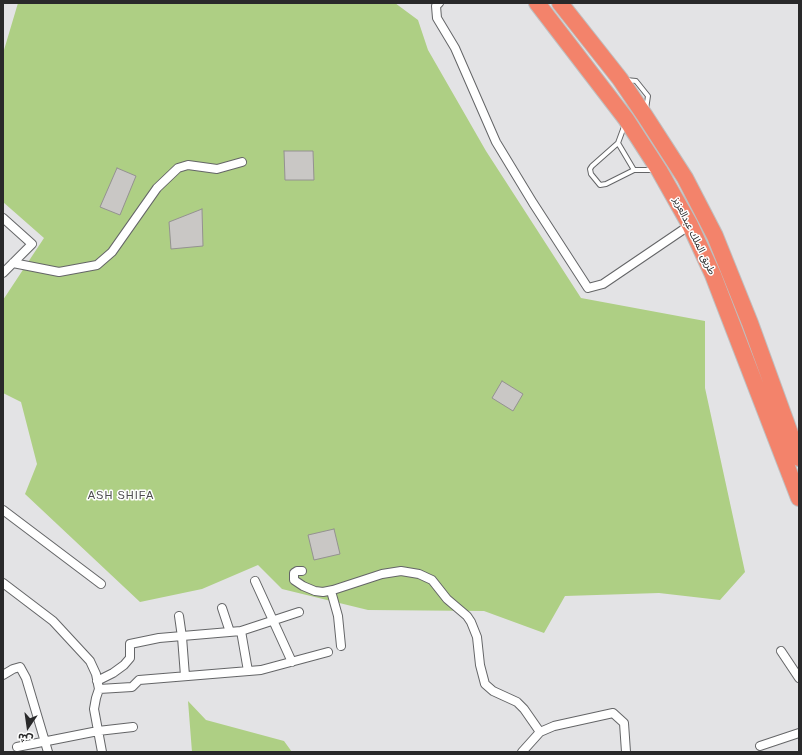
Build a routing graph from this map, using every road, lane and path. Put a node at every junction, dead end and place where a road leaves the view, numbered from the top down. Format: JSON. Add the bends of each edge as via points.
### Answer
{"nodes":[{"id":1,"x":439,"y":3,"type":"edge"},
{"id":2,"x":537,"y":3,"type":"edge"},
{"id":3,"x":560,"y":3,"type":"edge"},
{"id":4,"x":626,"y":120,"type":"junction"},
{"id":5,"x":618,"y":143,"type":"junction"},
{"id":6,"x":242,"y":162,"type":"dead end"},
{"id":7,"x":634,"y":170,"type":"junction"},
{"id":8,"x":659,"y":170,"type":"junction"},
{"id":9,"x":3,"y":218,"type":"edge"},
{"id":10,"x":690,"y":225,"type":"junction"},
{"id":11,"x":12,"y":264,"type":"junction"},
{"id":12,"x":3,"y":273,"type":"edge"},
{"id":13,"x":799,"y":458,"type":"edge"},
{"id":14,"x":799,"y":498,"type":"edge"},
{"id":15,"x":3,"y":510,"type":"edge"},
{"id":16,"x":302,"y":571,"type":"dead end"},
{"id":17,"x":255,"y":582,"type":"dead end"},
{"id":18,"x":3,"y":583,"type":"edge"},
{"id":19,"x":101,"y":584,"type":"dead end"},
{"id":20,"x":332,"y":591,"type":"junction"},
{"id":21,"x":222,"y":608,"type":"dead end"},
{"id":22,"x":299,"y":612,"type":"dead end"},
{"id":23,"x":179,"y":616,"type":"dead end"},
{"id":24,"x":274,"y":621,"type":"junction"},
{"id":25,"x":241,"y":631,"type":"junction"},
{"id":26,"x":230,"y":632,"type":"junction"},
{"id":27,"x":182,"y":637,"type":"junction"},
{"id":28,"x":341,"y":646,"type":"dead end"},
{"id":29,"x":781,"y":651,"type":"dead end"},
{"id":30,"x":328,"y":652,"type":"dead end"},
{"id":31,"x":292,"y":662,"type":"junction"},
{"id":32,"x":248,"y":671,"type":"junction"},
{"id":33,"x":3,"y":675,"type":"edge"},
{"id":34,"x":185,"y":676,"type":"junction"},
{"id":35,"x":799,"y":678,"type":"edge"},
{"id":36,"x":98,"y":685,"type":"junction"},
{"id":37,"x":133,"y":727,"type":"dead end"},
{"id":38,"x":98,"y":731,"type":"junction"},
{"id":39,"x":540,"y":732,"type":"junction"},
{"id":40,"x":799,"y":733,"type":"edge"},
{"id":41,"x":46,"y":741,"type":"junction"},
{"id":42,"x":760,"y":746,"type":"dead end"},
{"id":43,"x":16,"y":747,"type":"dead end"},
{"id":44,"x":48,"y":752,"type":"edge"},
{"id":45,"x":102,"y":752,"type":"edge"},
{"id":46,"x":522,"y":752,"type":"edge"},
{"id":47,"x":626,"y":752,"type":"edge"}],
"edges":[{"from":1,"to":10,"type":"street","via":[[436,6],[437,18],[455,48],[496,142],[588,288],[603,284]]},
{"from":2,"to":4,"type":"highway","name":"طريق الملك عبدالعزيز"},
{"from":3,"to":13,"type":"highway","name":"طريق الملك عبدالعزيز","via":[[620,79],[685,178],[715,236]]},
{"from":4,"to":5,"type":"lane"},
{"from":4,"to":8,"type":"highway","name":"طريق الملك عبدالعزيز"},
{"from":5,"to":7,"type":"lane"},
{"from":5,"to":7,"type":"lane","via":[[592,166],[591,174],[600,184],[606,184]]},
{"from":6,"to":11,"type":"street","via":[[217,169],[188,165],[178,168],[157,188],[112,252],[97,265],[59,272]]},
{"from":7,"to":8,"type":"lane"},
{"from":8,"to":10,"type":"highway","name":"طريق الملك عبدالعزيز"},
{"from":9,"to":11,"type":"street","via":[[32,244]]},
{"from":10,"to":14,"type":"highway","name":"طريق الملك عبدالعزيز","via":[[713,275]]},
{"from":11,"to":12,"type":"street"},
{"from":15,"to":19,"type":"street"},
{"from":16,"to":20,"type":"street","via":[[294,572],[294,580],[297,583],[315,591]]},
{"from":17,"to":24,"type":"street"},
{"from":18,"to":36,"type":"street","via":[[53,621],[90,661]]},
{"from":20,"to":28,"type":"street"},
{"from":20,"to":39,"type":"street","via":[[382,574],[401,571],[419,574],[432,580],[447,599],[468,616],[477,637],[485,684],[493,691],[518,702]]},
{"from":21,"to":26,"type":"street"},
{"from":22,"to":24,"type":"street"},
{"from":23,"to":27,"type":"street"},
{"from":24,"to":25,"type":"street"},
{"from":24,"to":31,"type":"street"},
{"from":25,"to":26,"type":"street"},
{"from":25,"to":32,"type":"street"},
{"from":26,"to":27,"type":"street"},
{"from":27,"to":34,"type":"street"},
{"from":27,"to":36,"type":"street","via":[[130,644],[130,658]]},
{"from":29,"to":35,"type":"street"},
{"from":30,"to":31,"type":"street"},
{"from":31,"to":32,"type":"street"},
{"from":32,"to":34,"type":"street"},
{"from":33,"to":41,"type":"street","via":[[20,667],[26,678]]},
{"from":34,"to":36,"type":"street","via":[[139,680],[132,687]]},
{"from":36,"to":38,"type":"street","via":[[94,709]]},
{"from":37,"to":38,"type":"street"},
{"from":38,"to":41,"type":"street"},
{"from":38,"to":45,"type":"street"},
{"from":39,"to":46,"type":"street"},
{"from":39,"to":47,"type":"street","via":[[554,726],[613,713],[624,723]]},
{"from":40,"to":42,"type":"street"},
{"from":41,"to":43,"type":"street"},
{"from":41,"to":44,"type":"street"}]}
